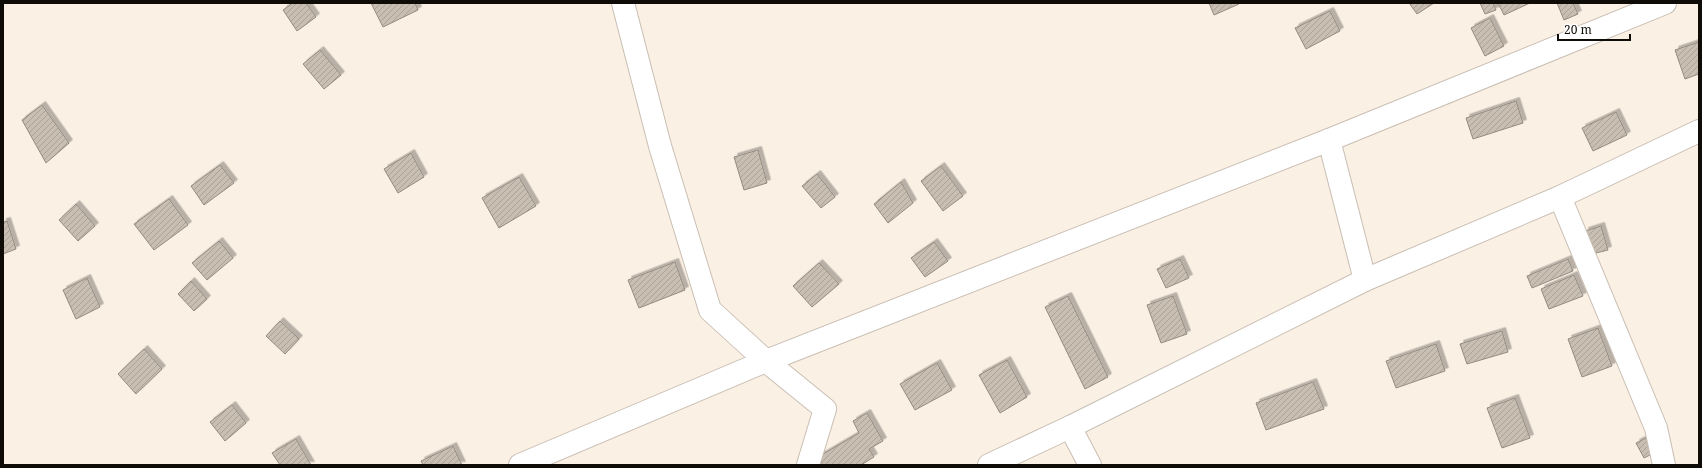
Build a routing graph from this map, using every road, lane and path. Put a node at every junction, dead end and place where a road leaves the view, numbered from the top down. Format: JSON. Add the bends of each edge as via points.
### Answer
{"nodes":[{"id":1,"x":623,"y":3,"type":"edge"},
{"id":2,"x":1665,"y":3,"type":"edge"},
{"id":3,"x":1699,"y":131,"type":"edge"},
{"id":4,"x":1329,"y":140,"type":"junction"},
{"id":5,"x":1560,"y":197,"type":"junction"},
{"id":6,"x":1365,"y":280,"type":"junction"},
{"id":7,"x":766,"y":361,"type":"junction"},
{"id":8,"x":1070,"y":427,"type":"junction"},
{"id":9,"x":520,"y":465,"type":"edge"},
{"id":10,"x":808,"y":465,"type":"edge"},
{"id":11,"x":989,"y":465,"type":"edge"},
{"id":12,"x":1090,"y":465,"type":"edge"},
{"id":13,"x":1664,"y":465,"type":"edge"}],
"edges":[{"from":1,"to":7,"type":"street","via":[[660,146],[710,310]]},
{"from":2,"to":4,"type":"street"},
{"from":3,"to":5,"type":"street"},
{"from":4,"to":6,"type":"street"},
{"from":4,"to":7,"type":"street"},
{"from":5,"to":6,"type":"street"},
{"from":5,"to":13,"type":"street","via":[[1656,428]]},
{"from":6,"to":8,"type":"street"},
{"from":7,"to":9,"type":"street"},
{"from":7,"to":10,"type":"street","via":[[825,409]]},
{"from":8,"to":11,"type":"street"},
{"from":8,"to":12,"type":"street"}]}
